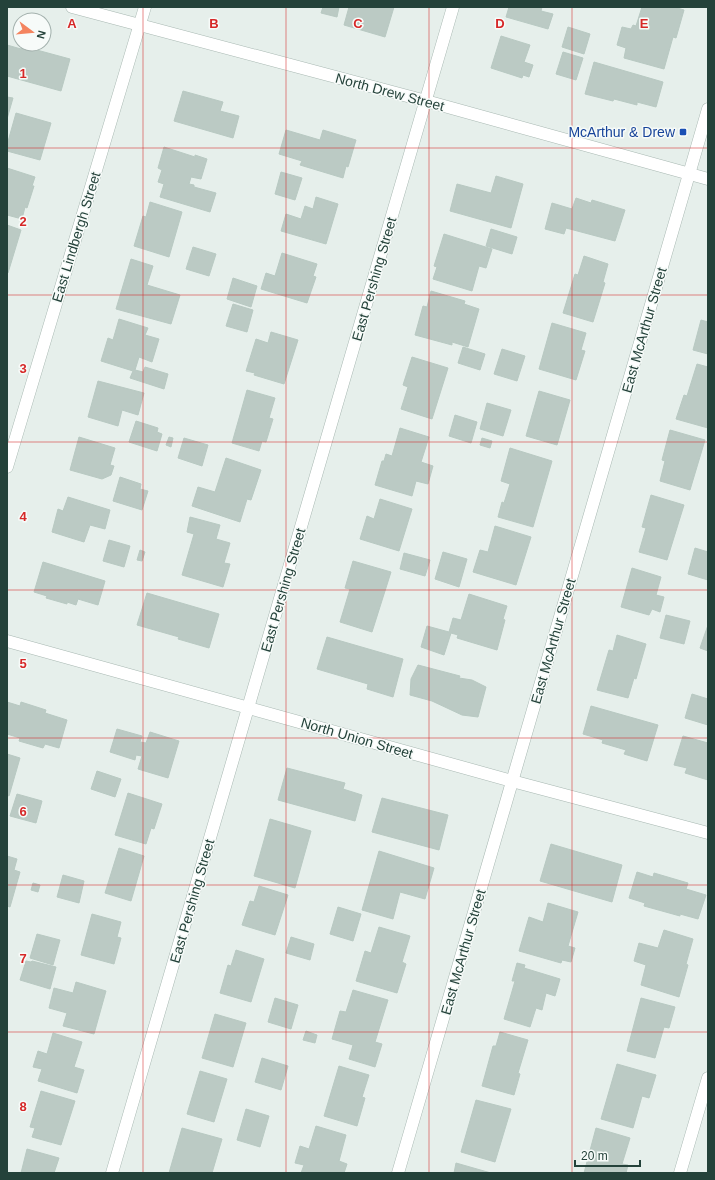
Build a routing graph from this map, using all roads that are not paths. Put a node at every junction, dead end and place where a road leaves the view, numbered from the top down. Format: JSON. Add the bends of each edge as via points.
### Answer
{"nodes":[{"id":1,"x":72,"y":7,"type":"edge"},
{"id":2,"x":145,"y":7,"type":"edge"},
{"id":3,"x":453,"y":7,"type":"edge"},
{"id":4,"x":139,"y":26,"type":"junction"},
{"id":5,"x":426,"y":101,"type":"junction"},
{"id":6,"x":708,"y":110,"type":"edge"},
{"id":7,"x":689,"y":174,"type":"junction"},
{"id":8,"x":708,"y":179,"type":"edge"},
{"id":9,"x":7,"y":467,"type":"edge"},
{"id":10,"x":7,"y":641,"type":"edge"},
{"id":11,"x":249,"y":707,"type":"junction"},
{"id":12,"x":512,"y":781,"type":"junction"},
{"id":13,"x":708,"y":833,"type":"edge"},
{"id":14,"x":708,"y":1078,"type":"edge"},
{"id":15,"x":112,"y":1173,"type":"edge"},
{"id":16,"x":398,"y":1173,"type":"edge"},
{"id":17,"x":680,"y":1173,"type":"edge"}],
"edges":[{"from":1,"to":4,"type":"street","name":"North Drew Street"},
{"from":2,"to":4,"type":"street","name":"East Lindbergh Street"},
{"from":3,"to":5,"type":"street","name":"East Pershing Street"},
{"from":4,"to":5,"type":"street","name":"North Drew Street"},
{"from":4,"to":9,"type":"street","name":"East Lindbergh Street"},
{"from":5,"to":7,"type":"street","name":"North Drew Street"},
{"from":5,"to":11,"type":"street","name":"East Pershing Street"},
{"from":6,"to":7,"type":"street","name":"East McArthur Street"},
{"from":7,"to":8,"type":"street","name":"North Drew Street"},
{"from":7,"to":12,"type":"street","name":"East McArthur Street"},
{"from":10,"to":11,"type":"street","name":"North Union Street"},
{"from":11,"to":12,"type":"street","name":"North Union Street"},
{"from":11,"to":15,"type":"street","name":"East Pershing Street"},
{"from":12,"to":13,"type":"street","name":"North Union Street"},
{"from":12,"to":16,"type":"street","name":"East McArthur Street"},
{"from":14,"to":17,"type":"street"}]}
